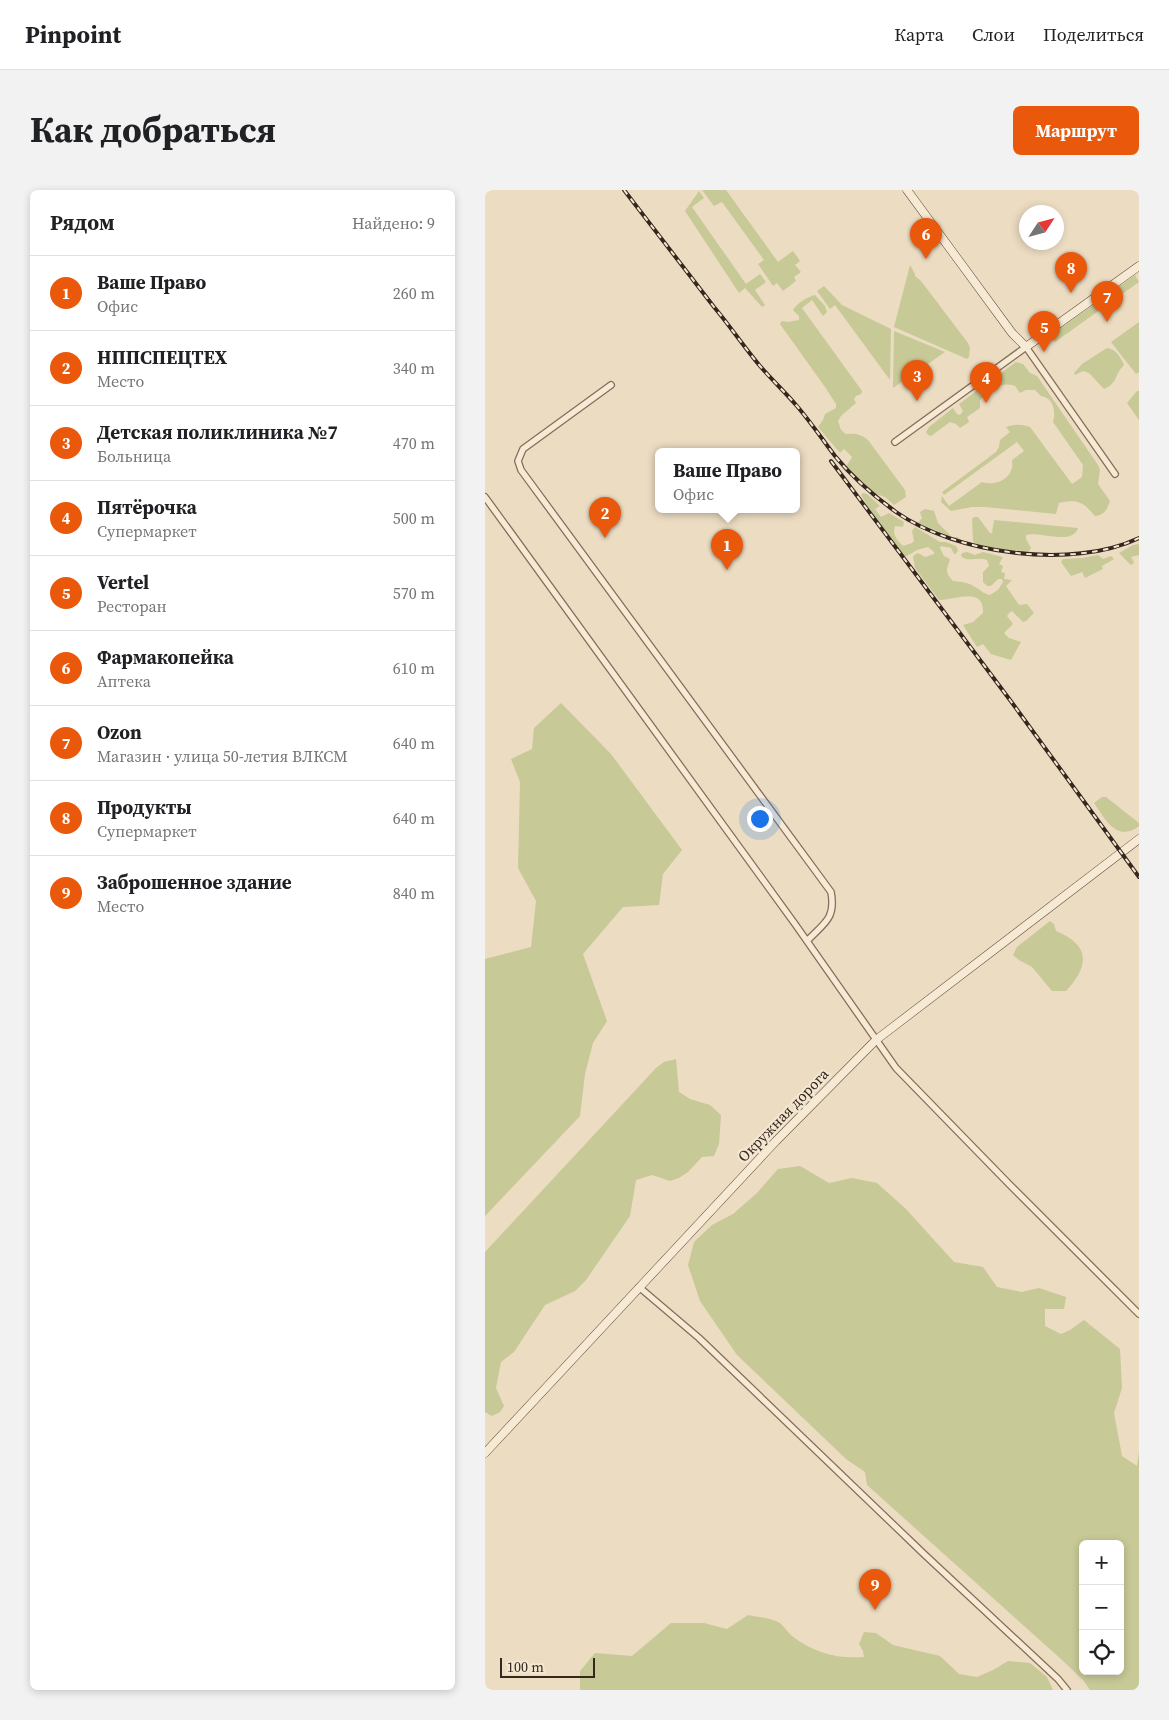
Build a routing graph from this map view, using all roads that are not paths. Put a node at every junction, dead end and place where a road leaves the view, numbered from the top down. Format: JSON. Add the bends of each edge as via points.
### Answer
{"nodes":[{"id":1,"x":907,"y":190,"type":"edge"},
{"id":2,"x":1139,"y":266,"type":"edge"},
{"id":3,"x":1026,"y":347,"type":"junction"},
{"id":4,"x":611,"y":385,"type":"dead end"},
{"id":5,"x":895,"y":442,"type":"dead end"},
{"id":6,"x":1115,"y":474,"type":"dead end"},
{"id":7,"x":485,"y":497,"type":"edge"},
{"id":8,"x":1139,"y":839,"type":"edge"},
{"id":9,"x":807,"y":941,"type":"junction"},
{"id":10,"x":876,"y":1040,"type":"junction"},
{"id":11,"x":639,"y":1287,"type":"junction"},
{"id":12,"x":1139,"y":1314,"type":"edge"},
{"id":13,"x":485,"y":1453,"type":"edge"},
{"id":14,"x":1067,"y":1690,"type":"edge"}],
"edges":[{"from":1,"to":3,"type":"main road","via":[[1012,333]]},
{"from":2,"to":3,"type":"main road"},
{"from":3,"to":5,"type":"street"},
{"from":3,"to":6,"type":"street"},
{"from":4,"to":9,"type":"street","via":[[523,449],[518,461],[521,470],[831,892],[831,916]]},
{"from":7,"to":9,"type":"street"},
{"from":8,"to":10,"type":"main road","name":"Окружная дорога"},
{"from":9,"to":10,"type":"street"},
{"from":10,"to":11,"type":"main road","name":"Окружная дорога","via":[[776,1140]]},
{"from":10,"to":12,"type":"street","via":[[911,1084]]},
{"from":11,"to":13,"type":"main road","name":"Окружная дорога"},
{"from":11,"to":14,"type":"street","via":[[699,1338]]}]}
